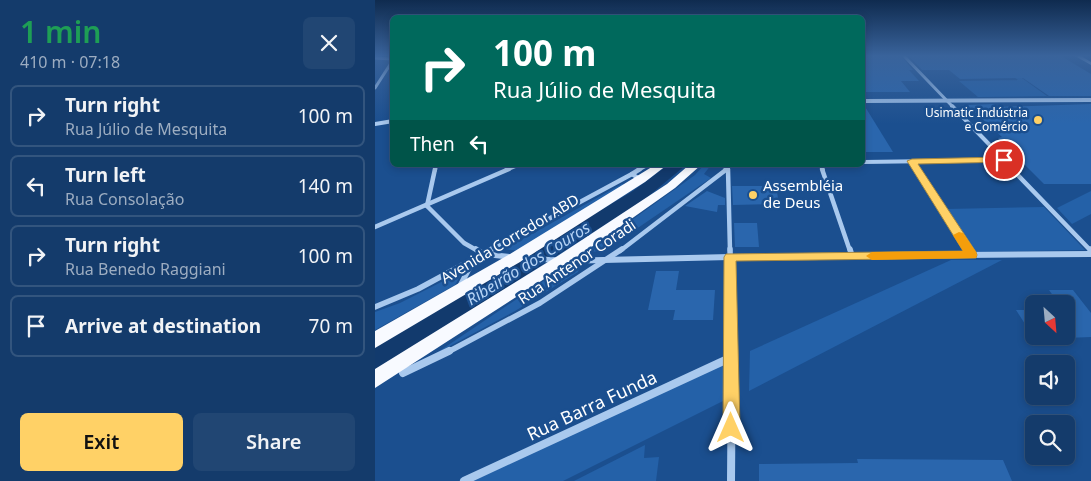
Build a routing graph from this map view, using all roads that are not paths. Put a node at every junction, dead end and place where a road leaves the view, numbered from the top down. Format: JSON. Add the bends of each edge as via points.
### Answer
{"nodes":[{"id":1,"x":925,"y":78,"type":"edge"},
{"id":2,"x":946,"y":100,"type":"junction"},
{"id":3,"x":1091,"y":100,"type":"edge"},
{"id":4,"x":865,"y":101,"type":"edge"},
{"id":5,"x":390,"y":122,"type":"edge"},
{"id":6,"x":375,"y":124,"type":"edge"},
{"id":7,"x":1004,"y":160,"type":"junction"},
{"id":8,"x":912,"y":161,"type":"junction"},
{"id":9,"x":865,"y":162,"type":"edge"},
{"id":10,"x":436,"y":167,"type":"edge"},
{"id":11,"x":514,"y":167,"type":"edge"},
{"id":12,"x":645,"y":167,"type":"edge"},
{"id":13,"x":658,"y":167,"type":"edge"},
{"id":14,"x":694,"y":167,"type":"edge"},
{"id":15,"x":728,"y":167,"type":"edge"},
{"id":16,"x":822,"y":167,"type":"edge"},
{"id":17,"x":637,"y":177,"type":"junction"},
{"id":18,"x":427,"y":206,"type":"junction"},
{"id":19,"x":375,"y":226,"type":"edge"},
{"id":20,"x":1091,"y":252,"type":"edge"},
{"id":21,"x":484,"y":254,"type":"junction"},
{"id":22,"x":971,"y":255,"type":"junction"},
{"id":23,"x":851,"y":256,"type":"junction"},
{"id":24,"x":730,"y":257,"type":"junction"},
{"id":25,"x":521,"y":258,"type":"junction"},
{"id":26,"x":473,"y":260,"type":"junction"},
{"id":27,"x":556,"y":260,"type":"junction"},
{"id":28,"x":608,"y":260,"type":"junction"},
{"id":29,"x":456,"y":292,"type":"junction"},
{"id":30,"x":375,"y":307,"type":"edge"},
{"id":31,"x":375,"y":340,"type":"edge"},
{"id":32,"x":732,"y":357,"type":"junction"},
{"id":33,"x":403,"y":373,"type":"dead end"},
{"id":34,"x":375,"y":379,"type":"edge"},
{"id":35,"x":464,"y":481,"type":"edge"},
{"id":36,"x":731,"y":481,"type":"edge"}],
"edges":[{"from":1,"to":2,"type":"street"},
{"from":2,"to":3,"type":"street"},
{"from":2,"to":4,"type":"street"},
{"from":2,"to":7,"type":"street"},
{"from":5,"to":6,"type":"street"},
{"from":7,"to":8,"type":"street"},
{"from":7,"to":20,"type":"street"},
{"from":8,"to":9,"type":"street"},
{"from":8,"to":22,"type":"street"},
{"from":10,"to":18,"type":"street"},
{"from":11,"to":18,"type":"street"},
{"from":12,"to":17,"type":"street"},
{"from":13,"to":17,"type":"highway","name":"Avenida Corredor ABD"},
{"from":14,"to":27,"type":"highway","via":[[671,186]]},
{"from":15,"to":24,"type":"street"},
{"from":15,"to":28,"type":"street","name":"Rua Antenor Coradi"},
{"from":16,"to":23,"type":"street"},
{"from":17,"to":21,"type":"street"},
{"from":17,"to":25,"type":"highway","name":"Avenida Corredor ABD"},
{"from":18,"to":19,"type":"street"},
{"from":18,"to":21,"type":"street","via":[[464,243]]},
{"from":20,"to":22,"type":"street"},
{"from":21,"to":25,"type":"street"},
{"from":21,"to":26,"type":"street"},
{"from":22,"to":23,"type":"street"},
{"from":23,"to":24,"type":"street"},
{"from":24,"to":28,"type":"street"},
{"from":24,"to":32,"type":"street"},
{"from":25,"to":27,"type":"street"},
{"from":25,"to":29,"type":"highway","name":"Avenida Corredor ABD"},
{"from":26,"to":29,"type":"street"},
{"from":26,"to":30,"type":"street"},
{"from":27,"to":28,"type":"street"},
{"from":27,"to":34,"type":"highway"},
{"from":28,"to":33,"type":"street","name":"Rua Antenor Coradi","via":[[509,320]]},
{"from":29,"to":31,"type":"highway","name":"Avenida Corredor ABD"},
{"from":32,"to":35,"type":"street","name":"Rua Barra Funda"},
{"from":32,"to":36,"type":"street"}]}
